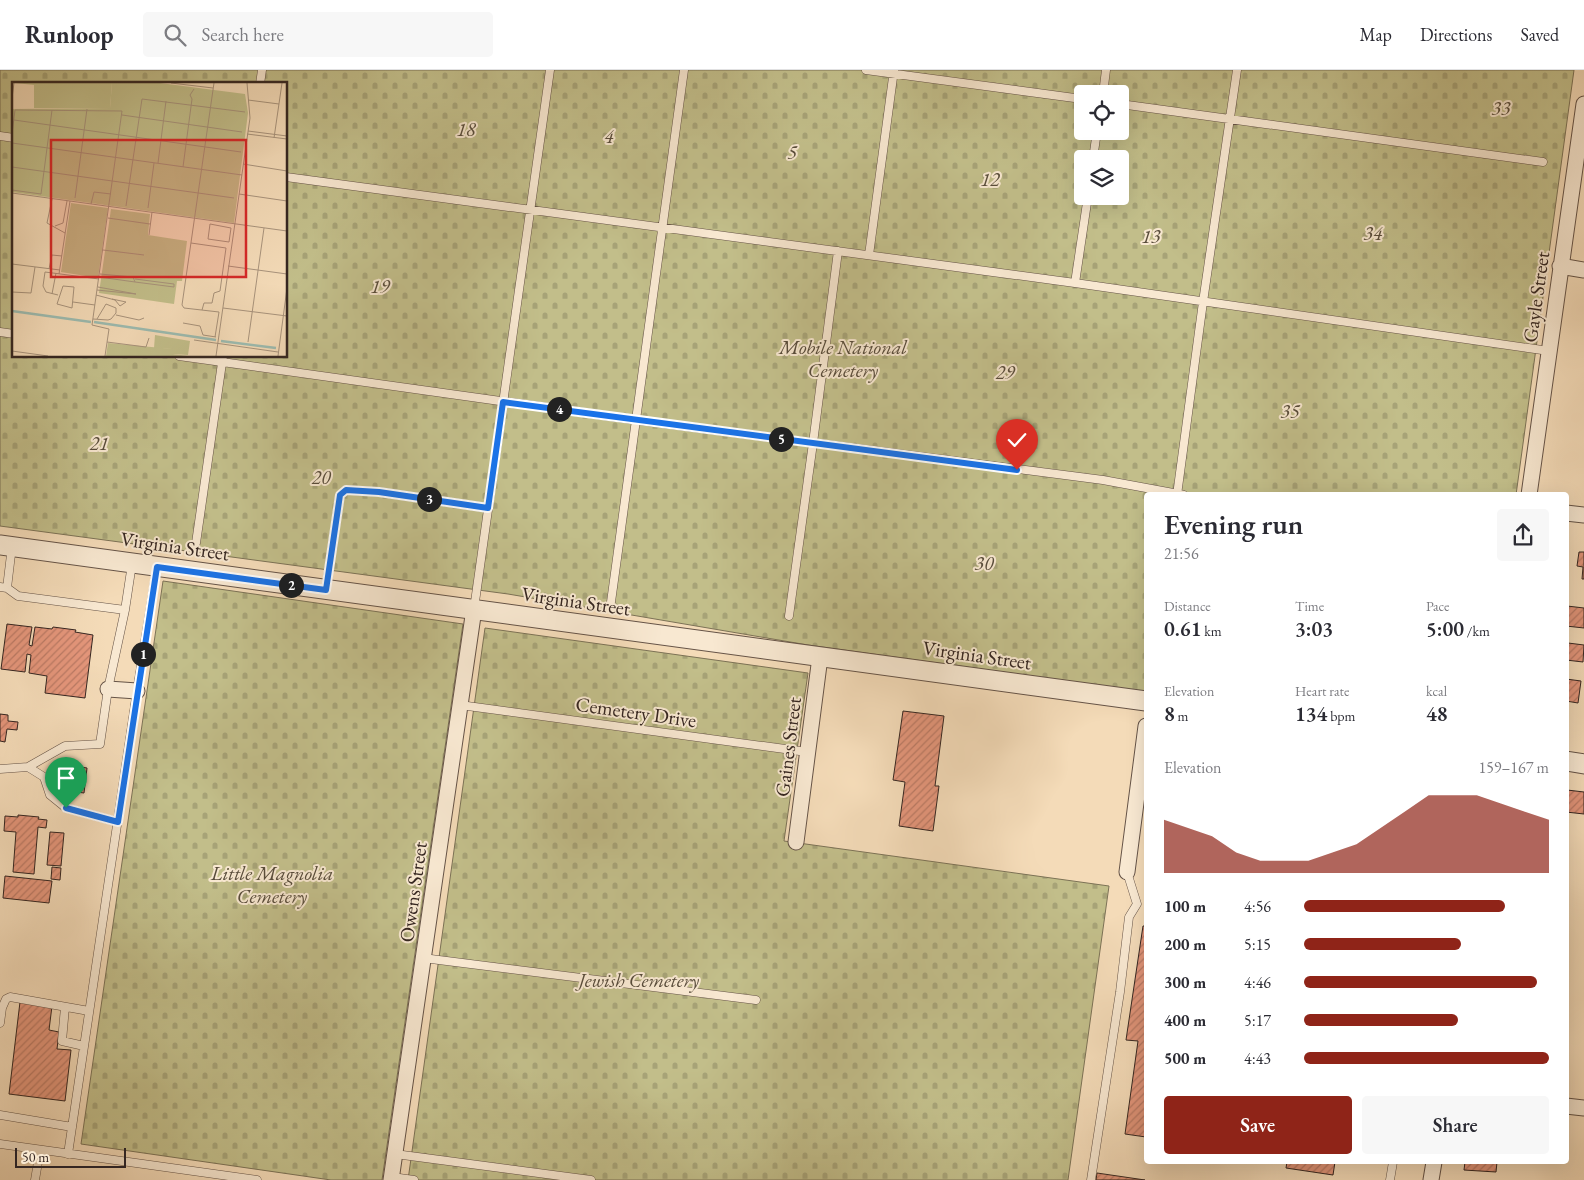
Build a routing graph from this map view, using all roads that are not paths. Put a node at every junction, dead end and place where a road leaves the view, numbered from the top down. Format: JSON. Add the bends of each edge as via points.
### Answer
{"nodes":[{"id":1,"x":550,"y":70,"type":"edge"},
{"id":2,"x":684,"y":70,"type":"edge"},
{"id":3,"x":866,"y":70,"type":"edge"},
{"id":4,"x":1106,"y":70,"type":"edge"},
{"id":5,"x":1237,"y":70,"type":"edge"},
{"id":6,"x":894,"y":72,"type":"edge"},
{"id":7,"x":1104,"y":85,"type":"edge"},
{"id":8,"x":1074,"y":98,"type":"edge"},
{"id":9,"x":1584,"y":104,"type":"edge"},
{"id":10,"x":1129,"y":105,"type":"edge"},
{"id":11,"x":1230,"y":119,"type":"junction"},
{"id":12,"x":1543,"y":162,"type":"dead end"},
{"id":13,"x":288,"y":177,"type":"edge"},
{"id":14,"x":1087,"y":205,"type":"edge"},
{"id":15,"x":531,"y":210,"type":"junction"},
{"id":16,"x":662,"y":228,"type":"junction"},
{"id":17,"x":838,"y":251,"type":"junction"},
{"id":18,"x":869,"y":255,"type":"junction"},
{"id":19,"x":1560,"y":266,"type":"junction"},
{"id":20,"x":1584,"y":270,"type":"edge"},
{"id":21,"x":1075,"y":283,"type":"junction"},
{"id":22,"x":1203,"y":302,"type":"junction"},
{"id":23,"x":1549,"y":351,"type":"junction"},
{"id":24,"x":208,"y":358,"type":"edge"},
{"id":25,"x":223,"y":359,"type":"edge"},
{"id":26,"x":503,"y":402,"type":"junction"},
{"id":27,"x":636,"y":420,"type":"junction"},
{"id":28,"x":813,"y":443,"type":"junction"},
{"id":29,"x":1165,"y":492,"type":"edge"},
{"id":30,"x":1180,"y":492,"type":"edge"},
{"id":31,"x":1528,"y":492,"type":"edge"},
{"id":32,"x":488,"y":508,"type":"junction"},
{"id":33,"x":1569,"y":514,"type":"edge"},
{"id":34,"x":1584,"y":516,"type":"edge"},
{"id":35,"x":196,"y":543,"type":"dead end"},
{"id":36,"x":6,"y":546,"type":"edge"},
{"id":37,"x":132,"y":563,"type":"junction"},
{"id":38,"x":157,"y":567,"type":"junction"},
{"id":39,"x":3,"y":588,"type":"edge"},
{"id":40,"x":326,"y":590,"type":"junction"},
{"id":41,"x":611,"y":602,"type":"dead end"},
{"id":42,"x":474,"y":609,"type":"junction"},
{"id":43,"x":125,"y":610,"type":"junction"},
{"id":44,"x":789,"y":616,"type":"dead end"},
{"id":45,"x":820,"y":657,"type":"junction"},
{"id":46,"x":108,"y":689,"type":"junction"},
{"id":47,"x":137,"y":691,"type":"junction"},
{"id":48,"x":1144,"y":701,"type":"edge"},
{"id":49,"x":460,"y":705,"type":"junction"},
{"id":50,"x":1144,"y":741,"type":"edge"},
{"id":51,"x":807,"y":752,"type":"junction"},
{"id":52,"x":1569,"y":762,"type":"edge"},
{"id":53,"x":1584,"y":764,"type":"edge"},
{"id":54,"x":28,"y":767,"type":"junction"},
{"id":55,"x":0,"y":769,"type":"edge"},
{"id":56,"x":118,"y":822,"type":"junction"},
{"id":57,"x":796,"y":842,"type":"dead end"},
{"id":58,"x":1127,"y":872,"type":"joint"},
{"id":59,"x":1137,"y":904,"type":"junction"},
{"id":60,"x":1144,"y":905,"type":"edge"},
{"id":61,"x":423,"y":958,"type":"junction"},
{"id":62,"x":756,"y":1000,"type":"dead end"},
{"id":63,"x":65,"y":1007,"type":"junction"},
{"id":64,"x":89,"y":1011,"type":"junction"},
{"id":65,"x":0,"y":1023,"type":"edge"},
{"id":66,"x":84,"y":1046,"type":"junction"},
{"id":67,"x":1569,"y":1106,"type":"edge"},
{"id":68,"x":1584,"y":1108,"type":"edge"},
{"id":69,"x":0,"y":1115,"type":"edge"},
{"id":70,"x":72,"y":1127,"type":"junction"},
{"id":71,"x":0,"y":1144,"type":"edge"},
{"id":72,"x":40,"y":1150,"type":"junction"},
{"id":73,"x":68,"y":1154,"type":"junction"},
{"id":74,"x":395,"y":1154,"type":"junction"},
{"id":75,"x":1393,"y":1164,"type":"edge"},
{"id":76,"x":1434,"y":1164,"type":"edge"},
{"id":77,"x":391,"y":1178,"type":"edge"},
{"id":78,"x":35,"y":1180,"type":"edge"},
{"id":79,"x":257,"y":1180,"type":"edge"},
{"id":80,"x":414,"y":1180,"type":"edge"},
{"id":81,"x":591,"y":1180,"type":"edge"},
{"id":82,"x":1091,"y":1180,"type":"edge"},
{"id":83,"x":1390,"y":1180,"type":"edge"},
{"id":84,"x":1431,"y":1180,"type":"edge"}],
"edges":[{"from":1,"to":15,"type":"lane"},
{"from":2,"to":16,"type":"lane"},
{"from":3,"to":6,"type":"lane"},
{"from":4,"to":7,"type":"lane"},
{"from":5,"to":11,"type":"lane"},
{"from":6,"to":8,"type":"lane"},
{"from":6,"to":18,"type":"lane"},
{"from":9,"to":19,"type":"street","name":"Gayle Street"},
{"from":10,"to":11,"type":"lane"},
{"from":11,"to":12,"type":"lane"},
{"from":11,"to":22,"type":"lane"},
{"from":13,"to":15,"type":"lane"},
{"from":14,"to":21,"type":"lane"},
{"from":15,"to":16,"type":"lane"},
{"from":15,"to":26,"type":"lane"},
{"from":16,"to":17,"type":"lane"},
{"from":16,"to":27,"type":"lane"},
{"from":17,"to":18,"type":"lane"},
{"from":17,"to":28,"type":"lane"},
{"from":18,"to":21,"type":"lane"},
{"from":19,"to":20,"type":"street"},
{"from":19,"to":23,"type":"street","name":"Gayle Street"},
{"from":21,"to":22,"type":"lane"},
{"from":22,"to":23,"type":"lane"},
{"from":22,"to":30,"type":"lane"},
{"from":23,"to":31,"type":"street","name":"Gayle Street"},
{"from":24,"to":25,"type":"lane"},
{"from":25,"to":26,"type":"lane"},
{"from":25,"to":35,"type":"lane"},
{"from":26,"to":27,"type":"lane"},
{"from":26,"to":32,"type":"lane"},
{"from":27,"to":28,"type":"lane"},
{"from":27,"to":41,"type":"lane"},
{"from":28,"to":29,"type":"lane","via":[[1104,480]]},
{"from":28,"to":44,"type":"lane"},
{"from":32,"to":40,"type":"lane","via":[[346,490],[340,495]]},
{"from":32,"to":42,"type":"lane"},
{"from":33,"to":34,"type":"street"},
{"from":36,"to":37,"type":"street","name":"Virginia Street"},
{"from":36,"to":39,"type":"lane"},
{"from":37,"to":38,"type":"street","name":"Virginia Street"},
{"from":37,"to":43,"type":"lane"},
{"from":38,"to":40,"type":"street","name":"Virginia Street"},
{"from":38,"to":47,"type":"lane"},
{"from":39,"to":43,"type":"lane","via":[[18,596]]},
{"from":40,"to":42,"type":"street","name":"Virginia Street"},
{"from":42,"to":45,"type":"street","name":"Virginia Street"},
{"from":42,"to":49,"type":"street","name":"Owens Street"},
{"from":43,"to":46,"type":"lane"},
{"from":45,"to":48,"type":"street","name":"Virginia Street"},
{"from":45,"to":51,"type":"street","name":"Gaines Street"},
{"from":46,"to":47,"type":"street"},
{"from":46,"to":54,"type":"lane","via":[[100,744],[65,746]]},
{"from":47,"to":56,"type":"lane"},
{"from":49,"to":51,"type":"lane","name":"Cemetery Drive"},
{"from":49,"to":61,"type":"street","name":"Owens Street"},
{"from":50,"to":58,"type":"street"},
{"from":51,"to":57,"type":"street","name":"Gaines Street"},
{"from":52,"to":53,"type":"street"},
{"from":54,"to":55,"type":"lane"},
{"from":54,"to":56,"type":"lane","via":[[44,776],[50,795],[66,808]]},
{"from":56,"to":64,"type":"lane"},
{"from":58,"to":59,"type":"lane"},
{"from":59,"to":60,"type":"lane"},
{"from":59,"to":82,"type":"lane","via":[[1129,917]]},
{"from":61,"to":62,"type":"lane"},
{"from":61,"to":74,"type":"street","name":"Owens Street"},
{"from":63,"to":64,"type":"lane"},
{"from":63,"to":65,"type":"lane","via":[[10,998],[2,1008]]},
{"from":63,"to":66,"type":"lane","via":[[62,1041]]},
{"from":64,"to":66,"type":"lane"},
{"from":66,"to":70,"type":"lane"},
{"from":67,"to":68,"type":"street"},
{"from":69,"to":70,"type":"lane"},
{"from":70,"to":73,"type":"lane"},
{"from":71,"to":72,"type":"lane"},
{"from":72,"to":73,"type":"lane"},
{"from":72,"to":78,"type":"lane"},
{"from":73,"to":79,"type":"lane"},
{"from":74,"to":77,"type":"street","name":"Owens Street"},
{"from":74,"to":81,"type":"lane"},
{"from":75,"to":83,"type":"lane"},
{"from":76,"to":84,"type":"street"},
{"from":77,"to":80,"type":"lane"}]}
